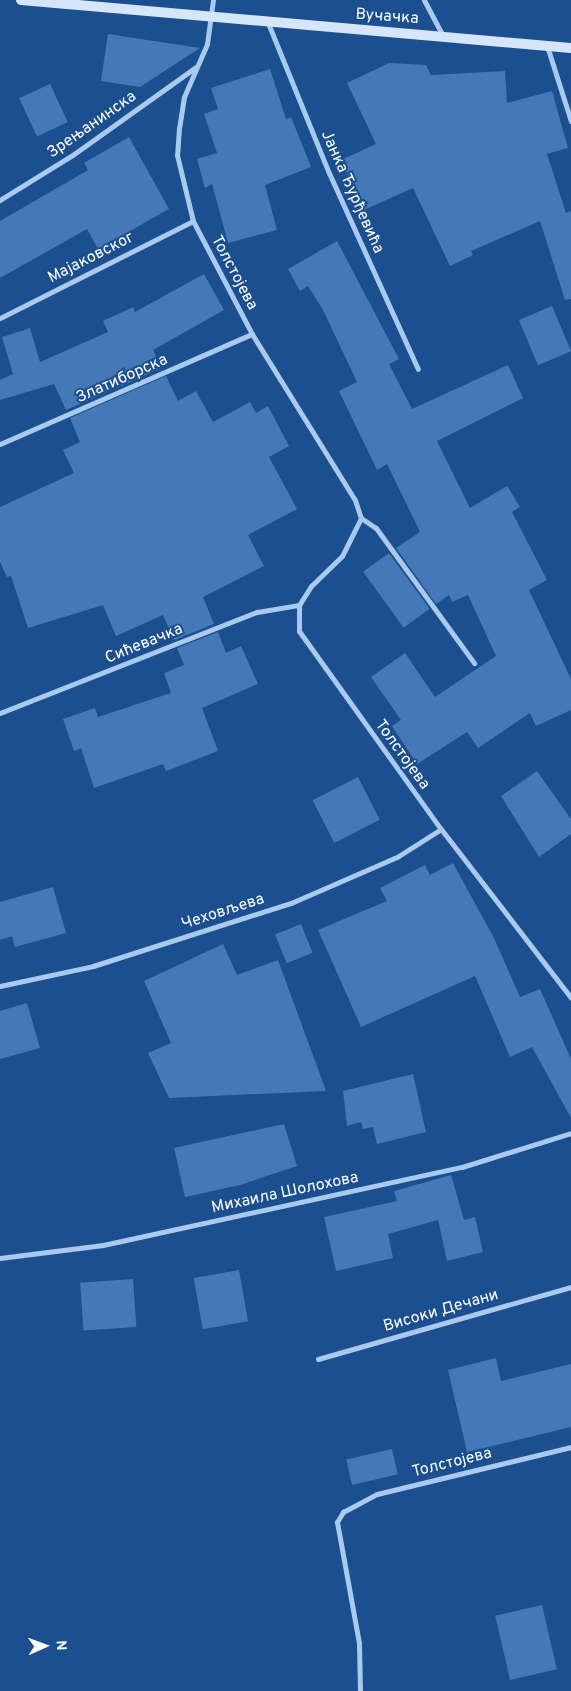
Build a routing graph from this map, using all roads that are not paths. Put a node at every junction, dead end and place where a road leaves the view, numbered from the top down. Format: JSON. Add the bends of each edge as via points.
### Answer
{"nodes":[{"id":1,"x":21,"y":0,"type":"edge"},
{"id":2,"x":213,"y":0,"type":"edge"},
{"id":3,"x":424,"y":0,"type":"edge"},
{"id":4,"x":211,"y":18,"type":"junction"},
{"id":5,"x":268,"y":23,"type":"junction"},
{"id":6,"x":443,"y":36,"type":"junction"},
{"id":7,"x":546,"y":46,"type":"junction"},
{"id":8,"x":571,"y":48,"type":"edge"},
{"id":9,"x":196,"y":67,"type":"junction"},
{"id":10,"x":571,"y":121,"type":"edge"},
{"id":11,"x":0,"y":200,"type":"edge"},
{"id":12,"x":193,"y":221,"type":"junction"},
{"id":13,"x":0,"y":318,"type":"edge"},
{"id":14,"x":252,"y":334,"type":"junction"},
{"id":15,"x":418,"y":369,"type":"dead end"},
{"id":16,"x":0,"y":444,"type":"edge"},
{"id":17,"x":361,"y":518,"type":"junction"},
{"id":18,"x":299,"y":605,"type":"junction"},
{"id":19,"x":474,"y":663,"type":"dead end"},
{"id":20,"x":0,"y":713,"type":"edge"},
{"id":21,"x":441,"y":829,"type":"junction"},
{"id":22,"x":0,"y":986,"type":"edge"},
{"id":23,"x":571,"y":998,"type":"edge"},
{"id":24,"x":571,"y":1133,"type":"edge"},
{"id":25,"x":0,"y":1258,"type":"edge"},
{"id":26,"x":571,"y":1286,"type":"edge"},
{"id":27,"x":318,"y":1359,"type":"dead end"},
{"id":28,"x":571,"y":1447,"type":"edge"},
{"id":29,"x":360,"y":1691,"type":"edge"}],
"edges":[{"from":1,"to":4,"type":"street","name":"Вучачка"},
{"from":2,"to":4,"type":"street","name":"Толстојева"},
{"from":3,"to":6,"type":"street"},
{"from":4,"to":5,"type":"street","name":"Вучачка"},
{"from":4,"to":9,"type":"street","name":"Толстојева","via":[[207,44]]},
{"from":5,"to":6,"type":"street","name":"Вучачка"},
{"from":5,"to":15,"type":"street","name":"Јанка Ђурђевића","via":[[328,173]]},
{"from":6,"to":7,"type":"street","name":"Вучачка"},
{"from":7,"to":8,"type":"street","name":"Вучачка"},
{"from":7,"to":10,"type":"street"},
{"from":9,"to":11,"type":"street","name":"Зрењанинска","via":[[74,154]]},
{"from":9,"to":12,"type":"street","name":"Толстојева","via":[[184,97],[177,155]]},
{"from":12,"to":13,"type":"street","name":"Мајаковског"},
{"from":12,"to":14,"type":"street","name":"Толстојева"},
{"from":14,"to":16,"type":"street","name":"Златиборска","via":[[130,391]]},
{"from":14,"to":17,"type":"street","name":"Толстојева","via":[[355,500]]},
{"from":17,"to":18,"type":"street","via":[[342,556],[311,586]]},
{"from":17,"to":19,"type":"street","name":"Толстојева","via":[[376,528]]},
{"from":18,"to":20,"type":"street","name":"Сићевачка","via":[[257,612]]},
{"from":18,"to":21,"type":"street","name":"Толстојева","via":[[299,631],[305,643]]},
{"from":21,"to":22,"type":"street","name":"Чеховљева","via":[[397,857],[291,904],[93,966]]},
{"from":21,"to":23,"type":"street","name":"Толстојева"},
{"from":24,"to":25,"type":"street","name":"Михаила Шолохова","via":[[462,1167],[103,1245]]},
{"from":26,"to":27,"type":"street","name":"Високи Дечани"},
{"from":28,"to":29,"type":"street","name":"Толстојева","via":[[377,1494],[343,1512],[338,1522],[359,1642]]}]}
